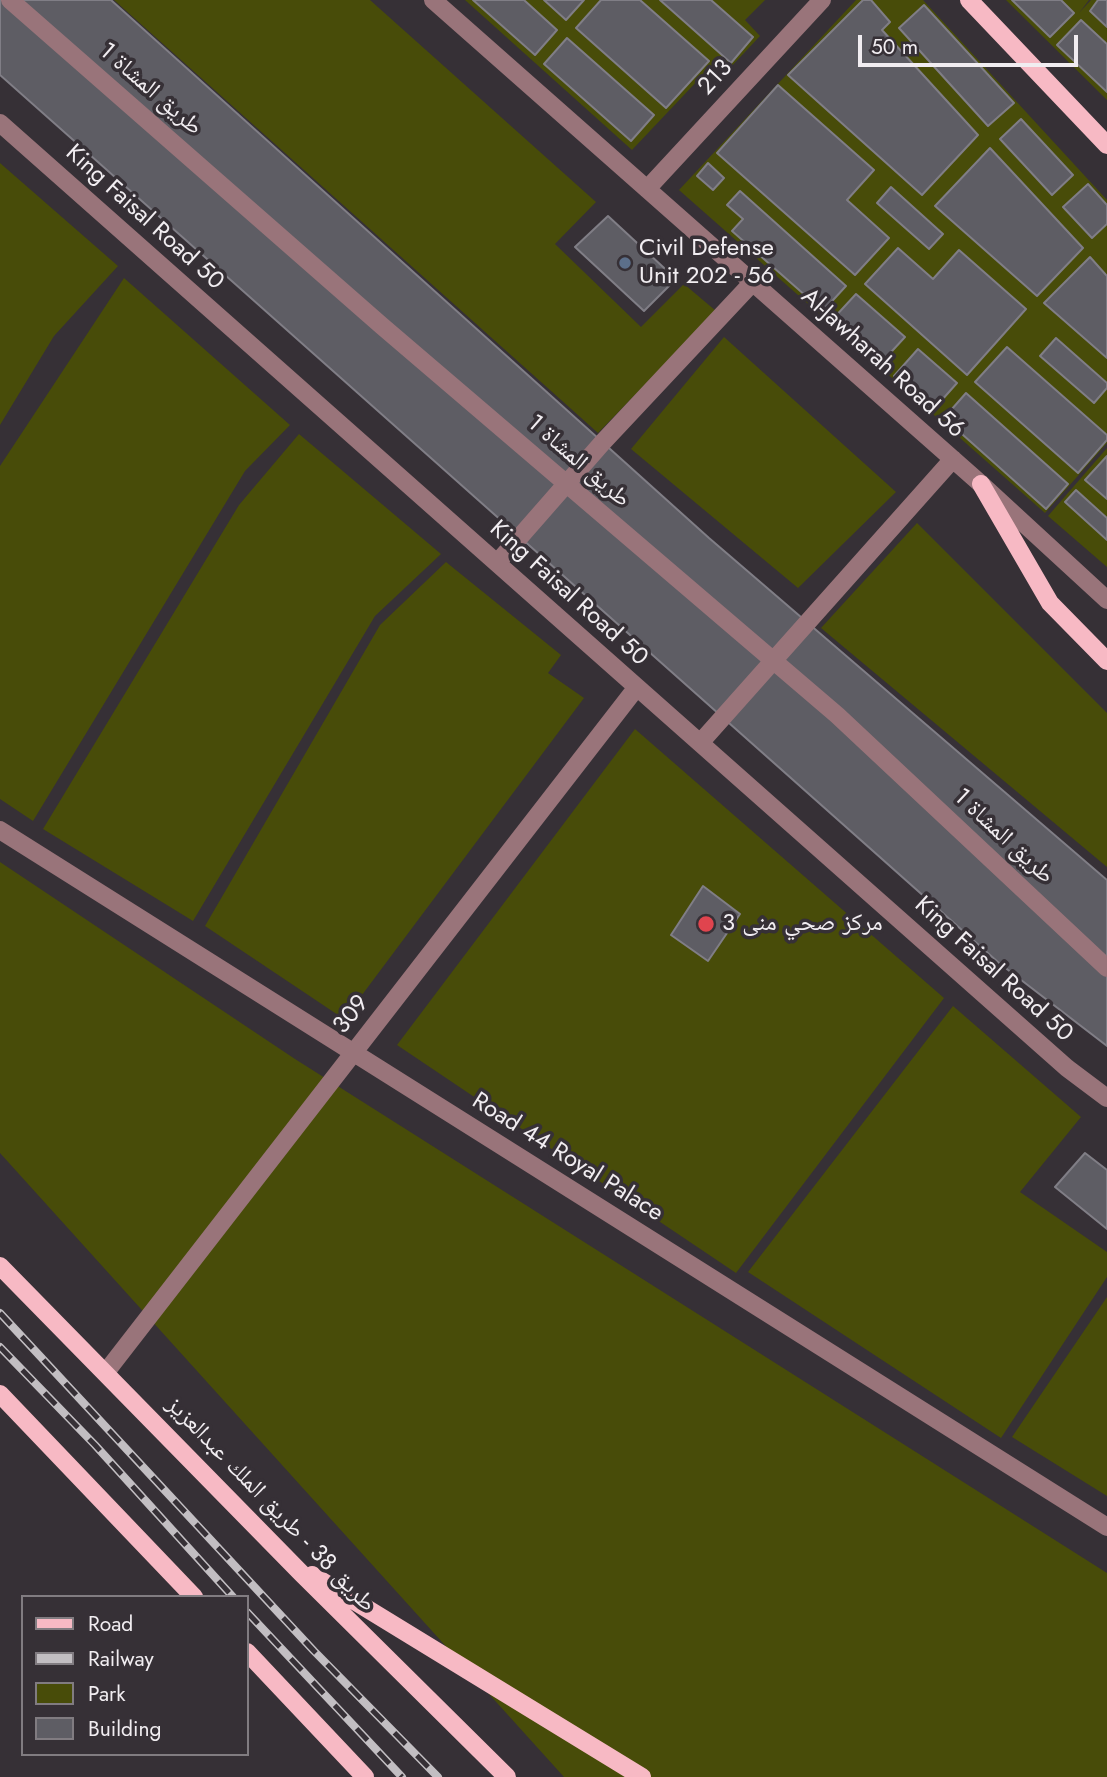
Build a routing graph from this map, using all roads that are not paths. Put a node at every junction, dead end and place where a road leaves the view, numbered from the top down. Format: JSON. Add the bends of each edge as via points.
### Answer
{"nodes":[{"id":1,"x":10,"y":0,"type":"edge"},
{"id":2,"x":433,"y":0,"type":"edge"},
{"id":3,"x":822,"y":0,"type":"edge"},
{"id":4,"x":969,"y":0,"type":"edge"},
{"id":5,"x":0,"y":123,"type":"edge"},
{"id":6,"x":1107,"y":145,"type":"edge"},
{"id":7,"x":647,"y":189,"type":"junction"},
{"id":8,"x":753,"y":282,"type":"junction"},
{"id":9,"x":953,"y":459,"type":"junction"},
{"id":10,"x":981,"y":484,"type":"junction"},
{"id":11,"x":567,"y":485,"type":"junction"},
{"id":12,"x":497,"y":563,"type":"junction"},
{"id":13,"x":1107,"y":600,"type":"edge"},
{"id":14,"x":772,"y":660,"type":"junction"},
{"id":15,"x":1107,"y":661,"type":"edge"},
{"id":16,"x":637,"y":687,"type":"junction"},
{"id":17,"x":700,"y":743,"type":"junction"},
{"id":18,"x":0,"y":830,"type":"edge"},
{"id":19,"x":1107,"y":968,"type":"edge"},
{"id":20,"x":354,"y":1053,"type":"junction"},
{"id":21,"x":1107,"y":1098,"type":"edge"},
{"id":22,"x":0,"y":1266,"type":"edge"},
{"id":23,"x":106,"y":1372,"type":"junction"},
{"id":24,"x":0,"y":1394,"type":"edge"},
{"id":25,"x":1107,"y":1527,"type":"edge"},
{"id":26,"x":291,"y":1562,"type":"junction"},
{"id":27,"x":192,"y":1595,"type":"edge"},
{"id":28,"x":248,"y":1653,"type":"edge"},
{"id":29,"x":365,"y":1777,"type":"edge"},
{"id":30,"x":508,"y":1777,"type":"edge"},
{"id":31,"x":642,"y":1777,"type":"edge"}],
"edges":[{"from":1,"to":11,"type":"street","name":"طريق المشاة 1"},
{"from":2,"to":7,"type":"street","name":"Al-Jawharah Road 56"},
{"from":3,"to":7,"type":"street","name":"213"},
{"from":4,"to":6,"type":"main road"},
{"from":5,"to":12,"type":"street","name":"King Faisal Road 50"},
{"from":7,"to":8,"type":"street","name":"Al-Jawharah Road 56"},
{"from":8,"to":9,"type":"street","name":"Al-Jawharah Road 56"},
{"from":8,"to":11,"type":"street"},
{"from":9,"to":10,"type":"street","name":"Al-Jawharah Road 56"},
{"from":9,"to":14,"type":"street"},
{"from":10,"to":13,"type":"street","name":"Al-Jawharah Road 56"},
{"from":10,"to":15,"type":"main road","via":[[1050,603]]},
{"from":11,"to":12,"type":"street"},
{"from":11,"to":14,"type":"street","name":"طريق المشاة 1"},
{"from":12,"to":16,"type":"street","name":"King Faisal Road 50"},
{"from":14,"to":17,"type":"street"},
{"from":14,"to":19,"type":"street","name":"طريق المشاة 1","via":[[837,715]]},
{"from":16,"to":17,"type":"street","name":"King Faisal Road 50"},
{"from":16,"to":20,"type":"street","name":"309"},
{"from":17,"to":21,"type":"street","name":"King Faisal Road 50","via":[[1067,1068]]},
{"from":18,"to":20,"type":"street","name":"Road 44 Royal Palace"},
{"from":20,"to":23,"type":"street","name":"309"},
{"from":20,"to":25,"type":"street","name":"Road 44 Royal Palace"},
{"from":22,"to":23,"type":"main road","name":"طريق 38 - طريق الملك عبدالعزيز"},
{"from":23,"to":26,"type":"main road","name":"طريق 38 - طريق الملك عبدالعزيز"},
{"from":24,"to":27,"type":"main road"},
{"from":26,"to":30,"type":"main road","name":"طريق 38 - طريق الملك عبدالعزيز"},
{"from":26,"to":31,"type":"main road"},
{"from":28,"to":29,"type":"main road"}]}
